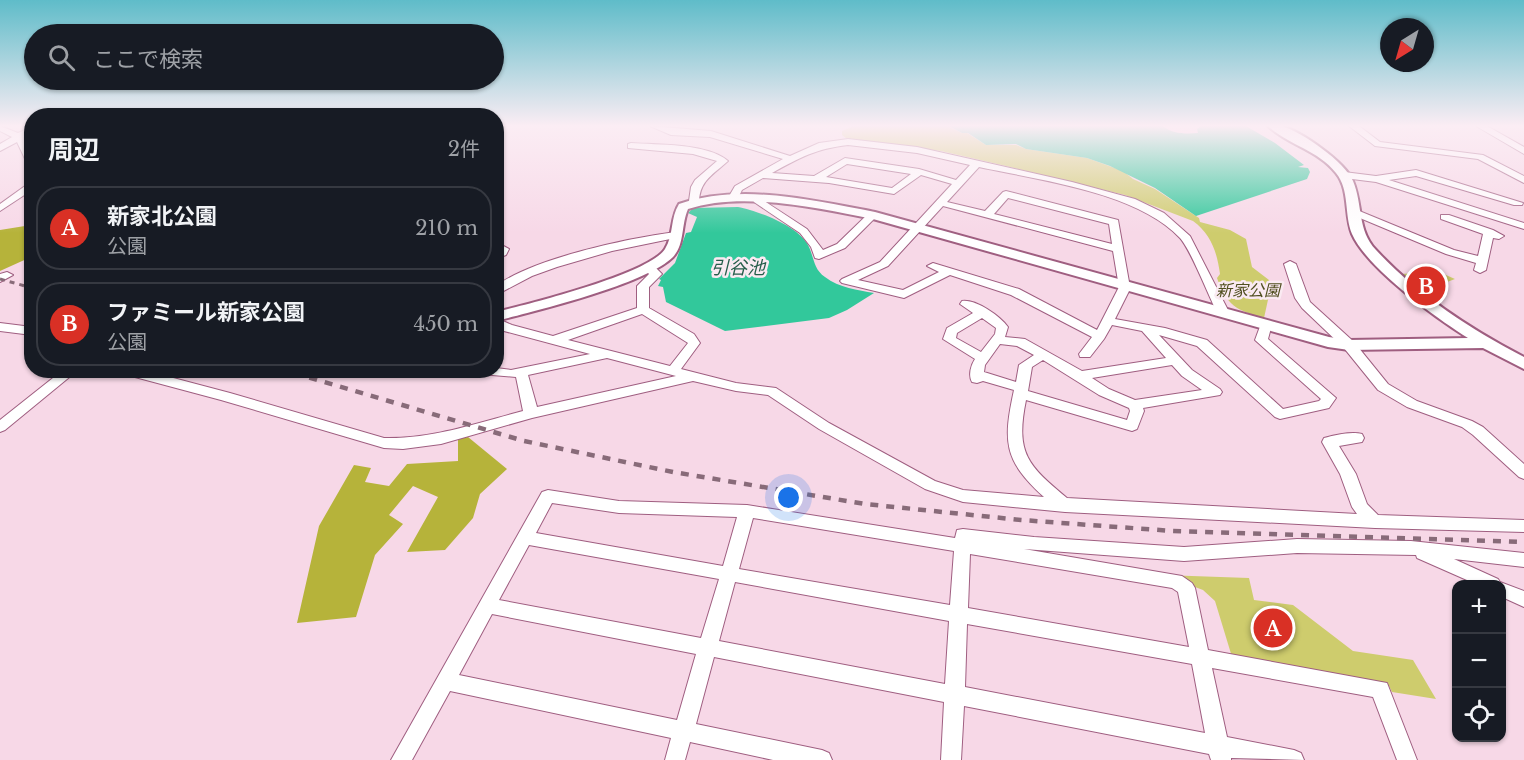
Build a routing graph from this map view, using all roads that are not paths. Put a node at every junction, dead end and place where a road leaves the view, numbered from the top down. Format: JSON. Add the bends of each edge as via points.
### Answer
{"nodes":[{"id":1,"x":722,"y":161,"type":"edge"},
{"id":2,"x":788,"y":161,"type":"edge"},
{"id":3,"x":844,"y":161,"type":"edge"},
{"id":4,"x":848,"y":161,"type":"edge"},
{"id":5,"x":970,"y":161,"type":"edge"},
{"id":6,"x":1330,"y":161,"type":"edge"},
{"id":7,"x":1486,"y":161,"type":"edge"},
{"id":8,"x":977,"y":163,"type":"junction"},
{"id":9,"x":919,"y":172,"type":"junction"},
{"id":10,"x":763,"y":175,"type":"junction"},
{"id":11,"x":1344,"y":175,"type":"junction"},
{"id":12,"x":816,"y":179,"type":"junction"},
{"id":13,"x":1376,"y":179,"type":"junction"},
{"id":14,"x":1524,"y":180,"type":"edge"},
{"id":15,"x":958,"y":183,"type":"junction"},
{"id":16,"x":24,"y":191,"type":"edge"},
{"id":17,"x":733,"y":198,"type":"junction"},
{"id":18,"x":758,"y":200,"type":"junction"},
{"id":19,"x":694,"y":201,"type":"junction"},
{"id":20,"x":941,"y":203,"type":"junction"},
{"id":21,"x":1521,"y":204,"type":"edge"},
{"id":22,"x":0,"y":208,"type":"edge"},
{"id":23,"x":1352,"y":211,"type":"junction"},
{"id":24,"x":873,"y":215,"type":"junction"},
{"id":25,"x":987,"y":215,"type":"junction"},
{"id":26,"x":1445,"y":217,"type":"dead end"},
{"id":27,"x":1506,"y":220,"type":"junction"},
{"id":28,"x":1524,"y":226,"type":"edge"},
{"id":29,"x":917,"y":227,"type":"junction"},
{"id":30,"x":676,"y":235,"type":"junction"},
{"id":31,"x":1117,"y":249,"type":"junction"},
{"id":32,"x":1290,"y":264,"type":"dead end"},
{"id":33,"x":933,"y":266,"type":"dead end"},
{"id":34,"x":648,"y":267,"type":"junction"},
{"id":35,"x":949,"y":271,"type":"junction"},
{"id":36,"x":504,"y":283,"type":"edge"},
{"id":37,"x":1124,"y":285,"type":"junction"},
{"id":38,"x":966,"y":304,"type":"dead end"},
{"id":39,"x":643,"y":310,"type":"junction"},
{"id":40,"x":1223,"y":312,"type":"junction"},
{"id":41,"x":982,"y":313,"type":"junction"},
{"id":42,"x":504,"y":314,"type":"edge"},
{"id":43,"x":1108,"y":321,"type":"junction"},
{"id":44,"x":1266,"y":324,"type":"junction"},
{"id":45,"x":504,"y":326,"type":"edge"},
{"id":46,"x":0,"y":327,"type":"edge"},
{"id":47,"x":1147,"y":329,"type":"junction"},
{"id":48,"x":24,"y":330,"type":"edge"},
{"id":49,"x":1100,"y":336,"type":"junction"},
{"id":50,"x":553,"y":340,"type":"junction"},
{"id":51,"x":997,"y":340,"type":"junction"},
{"id":52,"x":1484,"y":343,"type":"junction"},
{"id":53,"x":1349,"y":345,"type":"junction"},
{"id":54,"x":608,"y":354,"type":"junction"},
{"id":55,"x":1085,"y":354,"type":"dead end"},
{"id":56,"x":1042,"y":356,"type":"junction"},
{"id":57,"x":982,"y":358,"type":"junction"},
{"id":58,"x":1176,"y":360,"type":"junction"},
{"id":59,"x":1524,"y":364,"type":"edge"},
{"id":60,"x":521,"y":372,"type":"junction"},
{"id":61,"x":673,"y":372,"type":"junction"},
{"id":62,"x":504,"y":373,"type":"edge"},
{"id":63,"x":692,"y":376,"type":"junction"},
{"id":64,"x":1080,"y":376,"type":"junction"},
{"id":65,"x":62,"y":378,"type":"edge"},
{"id":66,"x":156,"y":378,"type":"edge"},
{"id":67,"x":1021,"y":391,"type":"junction"},
{"id":68,"x":1134,"y":405,"type":"junction"},
{"id":69,"x":531,"y":413,"type":"junction"},
{"id":70,"x":0,"y":427,"type":"edge"},
{"id":71,"x":1357,"y":438,"type":"dead end"},
{"id":72,"x":1524,"y":473,"type":"edge"},
{"id":73,"x":1065,"y":506,"type":"junction"},
{"id":74,"x":747,"y":511,"type":"junction"},
{"id":75,"x":1375,"y":522,"type":"junction"},
{"id":76,"x":1524,"y":526,"type":"edge"},
{"id":77,"x":525,"y":538,"type":"junction"},
{"id":78,"x":961,"y":546,"type":"junction"},
{"id":79,"x":1411,"y":548,"type":"junction"},
{"id":80,"x":1524,"y":560,"type":"edge"},
{"id":81,"x":729,"y":574,"type":"junction"},
{"id":82,"x":1481,"y":580,"type":"edge"},
{"id":83,"x":1506,"y":591,"type":"edge"},
{"id":84,"x":1524,"y":599,"type":"edge"},
{"id":85,"x":488,"y":605,"type":"junction"},
{"id":86,"x":957,"y":615,"type":"junction"},
{"id":87,"x":708,"y":647,"type":"junction"},
{"id":88,"x":1200,"y":658,"type":"junction"},
{"id":89,"x":446,"y":681,"type":"junction"},
{"id":90,"x":954,"y":694,"type":"junction"},
{"id":91,"x":683,"y":731,"type":"junction"},
{"id":92,"x":1220,"y":752,"type":"edge"},
{"id":93,"x":401,"y":760,"type":"edge"},
{"id":94,"x":675,"y":760,"type":"edge"},
{"id":95,"x":822,"y":760,"type":"edge"},
{"id":96,"x":951,"y":760,"type":"edge"},
{"id":97,"x":1294,"y":760,"type":"edge"},
{"id":98,"x":1407,"y":760,"type":"edge"}],
"edges":[{"from":1,"to":19,"type":"street","via":[[700,177]]},
{"from":2,"to":10,"type":"street"},
{"from":3,"to":12,"type":"street"},
{"from":4,"to":9,"type":"street"},
{"from":5,"to":8,"type":"street"},
{"from":6,"to":11,"type":"street"},
{"from":7,"to":14,"type":"street"},
{"from":8,"to":15,"type":"street"},
{"from":8,"to":40,"type":"street","via":[[1131,201],[1160,215],[1186,238]]},
{"from":9,"to":12,"type":"street","via":[[894,191]]},
{"from":9,"to":15,"type":"street"},
{"from":10,"to":12,"type":"street"},
{"from":10,"to":17,"type":"street","via":[[738,188]]},
{"from":11,"to":13,"type":"street"},
{"from":11,"to":23,"type":"street"},
{"from":13,"to":21,"type":"street","via":[[1416,173]]},
{"from":13,"to":27,"type":"street"},
{"from":15,"to":20,"type":"street"},
{"from":16,"to":22,"type":"street"},
{"from":17,"to":18,"type":"street"},
{"from":17,"to":19,"type":"street"},
{"from":18,"to":24,"type":"street"},
{"from":18,"to":24,"type":"street","via":[[810,236],[818,245],[819,256],[841,246]]},
{"from":19,"to":30,"type":"street","via":[[680,212]]},
{"from":20,"to":25,"type":"street"},
{"from":20,"to":29,"type":"street"},
{"from":21,"to":27,"type":"street"},
{"from":23,"to":26,"type":"street","via":[[1482,266],[1494,234]]},
{"from":23,"to":52,"type":"street","via":[[1357,232],[1372,254],[1427,304]]},
{"from":24,"to":29,"type":"street"},
{"from":25,"to":31,"type":"street"},
{"from":25,"to":31,"type":"street","via":[[1006,194],[1114,222]]},
{"from":27,"to":28,"type":"street"},
{"from":29,"to":35,"type":"street","via":[[884,264],[846,281],[904,294]]},
{"from":29,"to":37,"type":"street"},
{"from":30,"to":34,"type":"street","via":[[668,254]]},
{"from":30,"to":36,"type":"street","via":[[638,240],[522,274]]},
{"from":31,"to":37,"type":"street"},
{"from":32,"to":53,"type":"street","via":[[1306,306]]},
{"from":33,"to":35,"type":"street"},
{"from":34,"to":39,"type":"street","via":[[656,274],[643,286]]},
{"from":34,"to":42,"type":"street"},
{"from":35,"to":49,"type":"street","via":[[1015,292]]},
{"from":37,"to":40,"type":"street"},
{"from":37,"to":43,"type":"street"},
{"from":38,"to":41,"type":"street"},
{"from":39,"to":50,"type":"street"},
{"from":39,"to":61,"type":"street","via":[[694,343]]},
{"from":40,"to":44,"type":"street"},
{"from":41,"to":51,"type":"street","via":[[1002,327]]},
{"from":41,"to":57,"type":"street","via":[[951,331],[949,339]]},
{"from":43,"to":47,"type":"street"},
{"from":43,"to":49,"type":"street"},
{"from":44,"to":47,"type":"street","via":[[1261,340],[1329,398],[1324,405],[1280,414],[1202,343]]},
{"from":44,"to":53,"type":"street"},
{"from":45,"to":50,"type":"street"},
{"from":46,"to":48,"type":"street"},
{"from":47,"to":58,"type":"street"},
{"from":49,"to":55,"type":"street"},
{"from":50,"to":54,"type":"street"},
{"from":51,"to":56,"type":"street","via":[[1020,342]]},
{"from":51,"to":57,"type":"street"},
{"from":52,"to":53,"type":"street"},
{"from":52,"to":59,"type":"street"},
{"from":53,"to":72,"type":"street","via":[[1383,387],[1412,404],[1467,424]]},
{"from":54,"to":60,"type":"street"},
{"from":54,"to":61,"type":"street"},
{"from":56,"to":64,"type":"street"},
{"from":56,"to":67,"type":"street","via":[[1026,365]]},
{"from":57,"to":67,"type":"street","via":[[978,377]]},
{"from":58,"to":64,"type":"street"},
{"from":58,"to":68,"type":"street","via":[[1187,373],[1215,392]]},
{"from":60,"to":62,"type":"street"},
{"from":60,"to":69,"type":"street"},
{"from":61,"to":63,"type":"street"},
{"from":63,"to":69,"type":"street"},
{"from":63,"to":73,"type":"street","via":[[771,391],[824,426],[948,492]]},
{"from":64,"to":68,"type":"street"},
{"from":65,"to":70,"type":"street"},
{"from":66,"to":69,"type":"street","via":[[384,443],[436,441]]},
{"from":67,"to":68,"type":"street","via":[[1132,426],[1137,411]]},
{"from":67,"to":73,"type":"street","via":[[1012,440],[1017,455],[1035,480]]},
{"from":71,"to":75,"type":"street","via":[[1329,442],[1348,474],[1360,507]]},
{"from":73,"to":75,"type":"street"},
{"from":74,"to":77,"type":"street","via":[[619,507],[548,496]]},
{"from":74,"to":78,"type":"street"},
{"from":74,"to":81,"type":"street"},
{"from":75,"to":76,"type":"street"},
{"from":77,"to":81,"type":"street"},
{"from":77,"to":85,"type":"street"},
{"from":78,"to":79,"type":"street","via":[[963,535],[1184,554],[1297,546]]},
{"from":78,"to":86,"type":"street"},
{"from":78,"to":88,"type":"street","via":[[1176,581],[1186,588]]},
{"from":79,"to":80,"type":"street"},
{"from":79,"to":82,"type":"street"},
{"from":81,"to":86,"type":"street"},
{"from":81,"to":87,"type":"street"},
{"from":83,"to":84,"type":"street"},
{"from":85,"to":87,"type":"street"},
{"from":85,"to":89,"type":"street"},
{"from":86,"to":88,"type":"street"},
{"from":86,"to":90,"type":"street"},
{"from":87,"to":90,"type":"street"},
{"from":87,"to":91,"type":"street"},
{"from":88,"to":92,"type":"street"},
{"from":88,"to":98,"type":"street","via":[[1380,689]]},
{"from":89,"to":91,"type":"street"},
{"from":89,"to":93,"type":"street"},
{"from":90,"to":92,"type":"street"},
{"from":90,"to":96,"type":"street"},
{"from":91,"to":94,"type":"street"},
{"from":91,"to":95,"type":"street"},
{"from":92,"to":97,"type":"street"}]}
